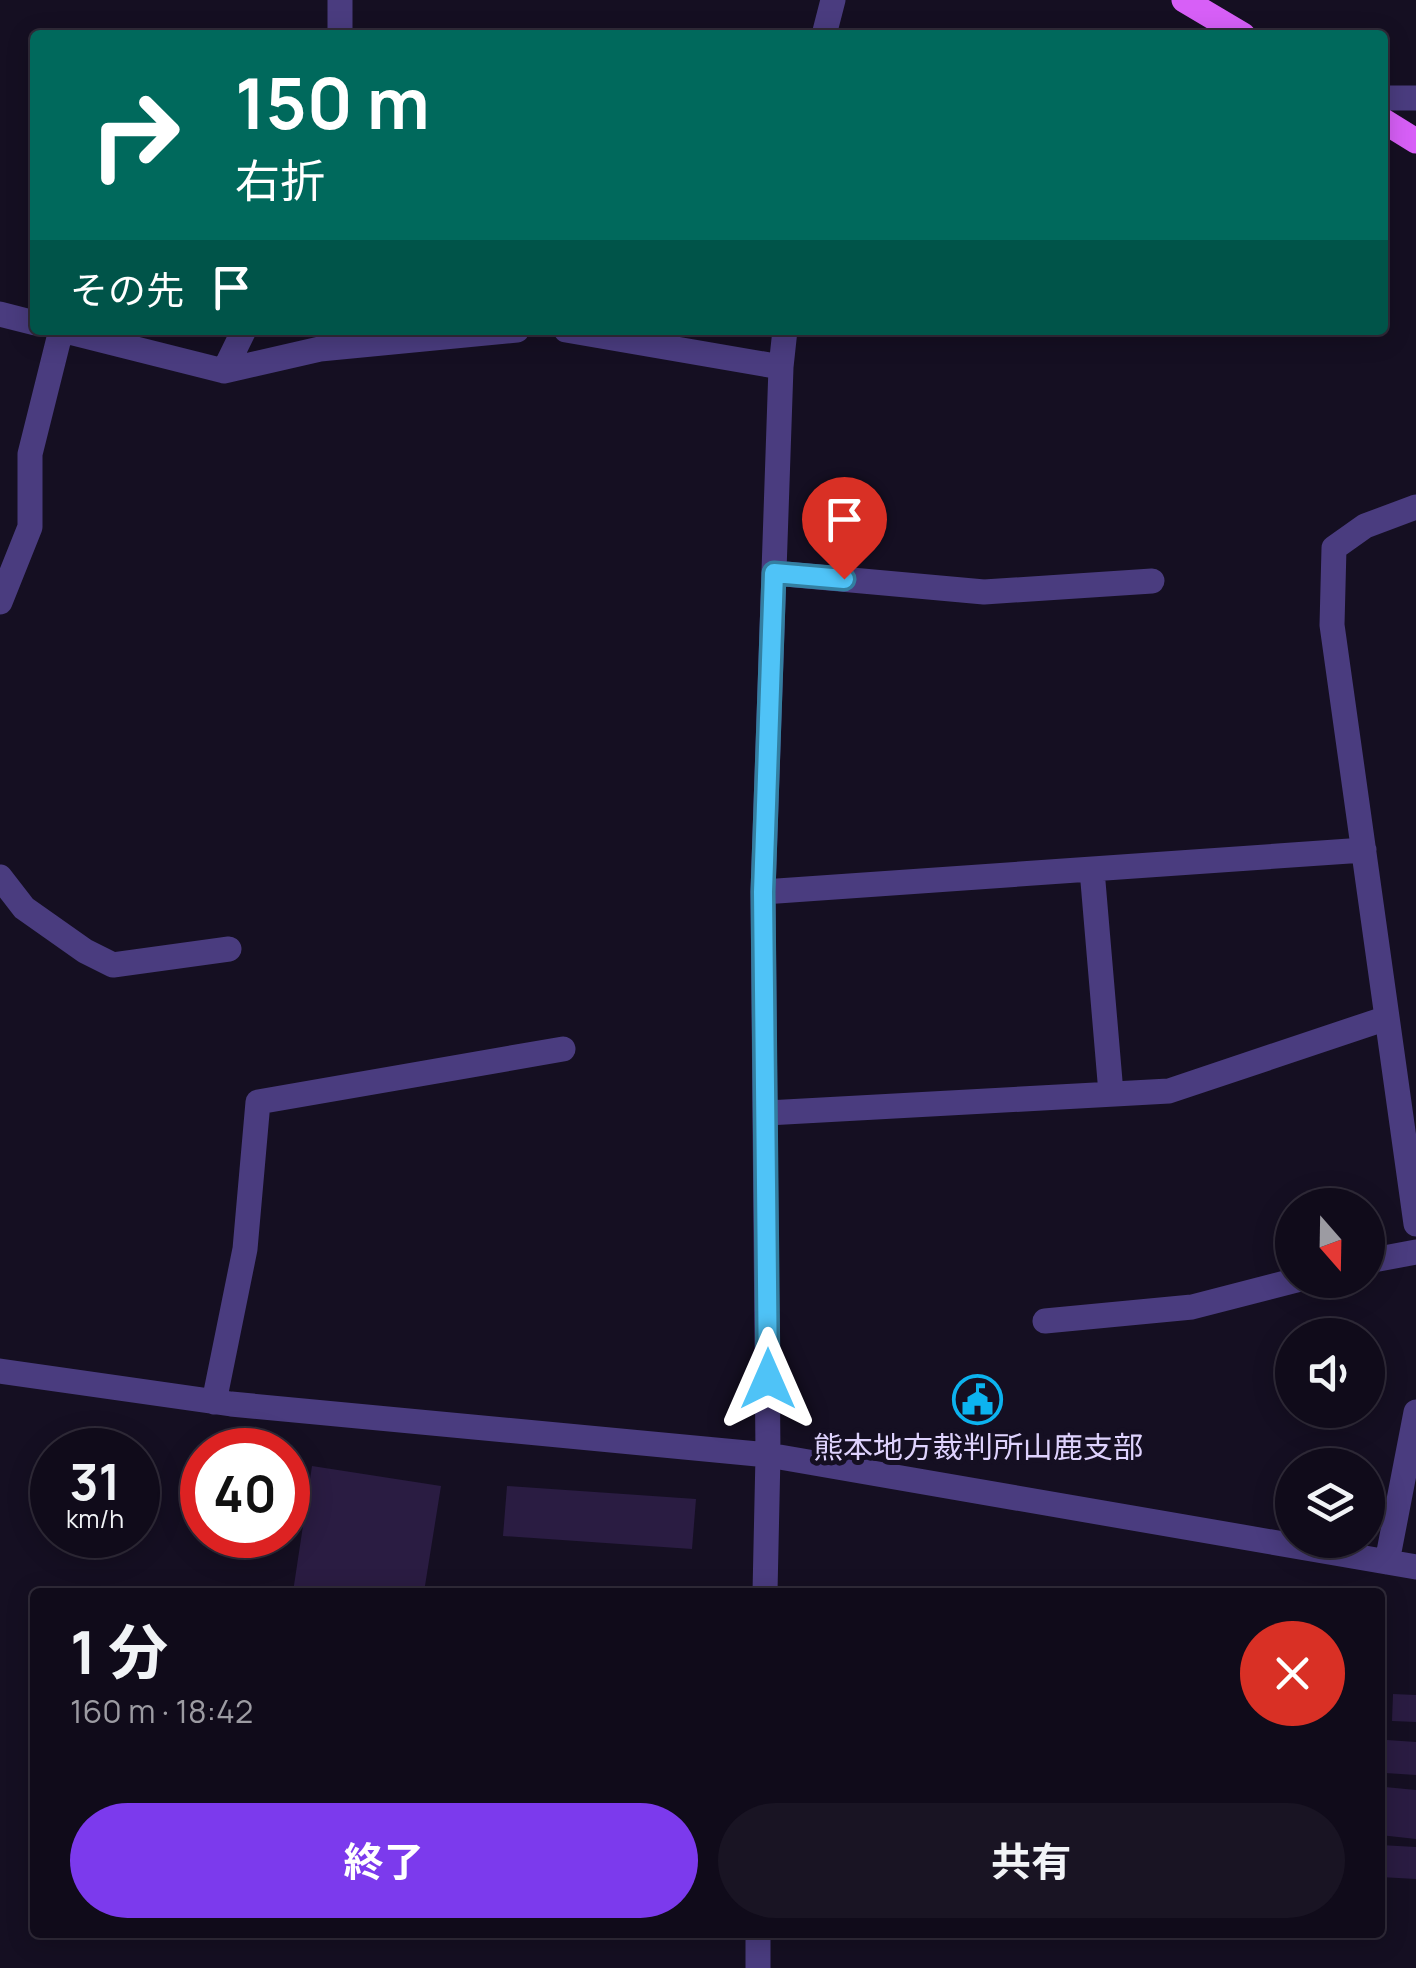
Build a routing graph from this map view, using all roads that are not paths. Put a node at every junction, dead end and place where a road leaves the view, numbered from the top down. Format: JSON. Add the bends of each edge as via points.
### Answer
{"nodes":[{"id":1,"x":340,"y":0,"type":"edge"},
{"id":2,"x":833,"y":0,"type":"edge"},
{"id":3,"x":1184,"y":0,"type":"edge"},
{"id":4,"x":340,"y":30,"type":"edge"},
{"id":5,"x":825,"y":30,"type":"edge"},
{"id":6,"x":1235,"y":30,"type":"edge"},
{"id":7,"x":1388,"y":98,"type":"edge"},
{"id":8,"x":1416,"y":98,"type":"edge"},
{"id":9,"x":1388,"y":124,"type":"edge"},
{"id":10,"x":1416,"y":141,"type":"edge"},
{"id":11,"x":0,"y":314,"type":"edge"},
{"id":12,"x":30,"y":322,"type":"edge"},
{"id":13,"x":60,"y":335,"type":"edge"},
{"id":14,"x":81,"y":335,"type":"edge"},
{"id":15,"x":242,"y":335,"type":"edge"},
{"id":16,"x":468,"y":335,"type":"edge"},
{"id":17,"x":595,"y":335,"type":"edge"},
{"id":18,"x":784,"y":335,"type":"edge"},
{"id":19,"x":781,"y":367,"type":"junction"},
{"id":20,"x":224,"y":371,"type":"junction"},
{"id":21,"x":1416,"y":507,"type":"edge"},
{"id":22,"x":774,"y":573,"type":"junction"},
{"id":23,"x":1152,"y":581,"type":"dead end"},
{"id":24,"x":3,"y":589,"type":"edge"},
{"id":25,"x":1364,"y":850,"type":"junction"},
{"id":26,"x":1092,"y":870,"type":"junction"},
{"id":27,"x":0,"y":877,"type":"edge"},
{"id":28,"x":763,"y":892,"type":"junction"},
{"id":29,"x":229,"y":949,"type":"dead end"},
{"id":30,"x":1387,"y":1018,"type":"junction"},
{"id":31,"x":562,"y":1049,"type":"dead end"},
{"id":32,"x":1111,"y":1094,"type":"junction"},
{"id":33,"x":767,"y":1113,"type":"junction"},
{"id":34,"x":1416,"y":1224,"type":"edge"},
{"id":35,"x":1416,"y":1252,"type":"edge"},
{"id":36,"x":1385,"y":1258,"type":"edge"},
{"id":37,"x":1275,"y":1286,"type":"edge"},
{"id":38,"x":1046,"y":1322,"type":"dead end"},
{"id":39,"x":0,"y":1371,"type":"edge"},
{"id":40,"x":214,"y":1402,"type":"junction"},
{"id":41,"x":1416,"y":1412,"type":"edge"},
{"id":42,"x":768,"y":1455,"type":"junction"},
{"id":43,"x":1387,"y":1562,"type":"junction"},
{"id":44,"x":1416,"y":1567,"type":"edge"},
{"id":45,"x":765,"y":1588,"type":"edge"},
{"id":46,"x":758,"y":1938,"type":"edge"},
{"id":47,"x":758,"y":1968,"type":"edge"}],
"edges":[{"from":1,"to":4,"type":"street"},
{"from":2,"to":5,"type":"street"},
{"from":3,"to":6,"type":"main road"},
{"from":7,"to":8,"type":"street"},
{"from":9,"to":10,"type":"main road"},
{"from":11,"to":12,"type":"street"},
{"from":13,"to":24,"type":"street","via":[[30,454],[30,527]]},
{"from":14,"to":20,"type":"street"},
{"from":15,"to":20,"type":"street"},
{"from":16,"to":20,"type":"street","via":[[320,350]]},
{"from":17,"to":19,"type":"street"},
{"from":18,"to":19,"type":"street"},
{"from":19,"to":22,"type":"street"},
{"from":21,"to":25,"type":"street","via":[[1365,526],[1334,548],[1332,625]]},
{"from":22,"to":23,"type":"street","via":[[984,592]]},
{"from":22,"to":28,"type":"street"},
{"from":25,"to":26,"type":"street"},
{"from":25,"to":30,"type":"street"},
{"from":26,"to":28,"type":"street"},
{"from":26,"to":32,"type":"street"},
{"from":27,"to":29,"type":"street","via":[[24,908],[113,965]]},
{"from":28,"to":33,"type":"street"},
{"from":30,"to":32,"type":"street","via":[[1169,1092]]},
{"from":30,"to":34,"type":"street"},
{"from":31,"to":40,"type":"street","via":[[258,1102],[244,1249]]},
{"from":32,"to":33,"type":"street"},
{"from":33,"to":42,"type":"street"},
{"from":35,"to":36,"type":"street"},
{"from":37,"to":38,"type":"street","via":[[1192,1307]]},
{"from":39,"to":40,"type":"street"},
{"from":40,"to":42,"type":"street"},
{"from":41,"to":43,"type":"street"},
{"from":42,"to":43,"type":"street"},
{"from":42,"to":45,"type":"street"},
{"from":43,"to":44,"type":"street"},
{"from":46,"to":47,"type":"street"}]}
